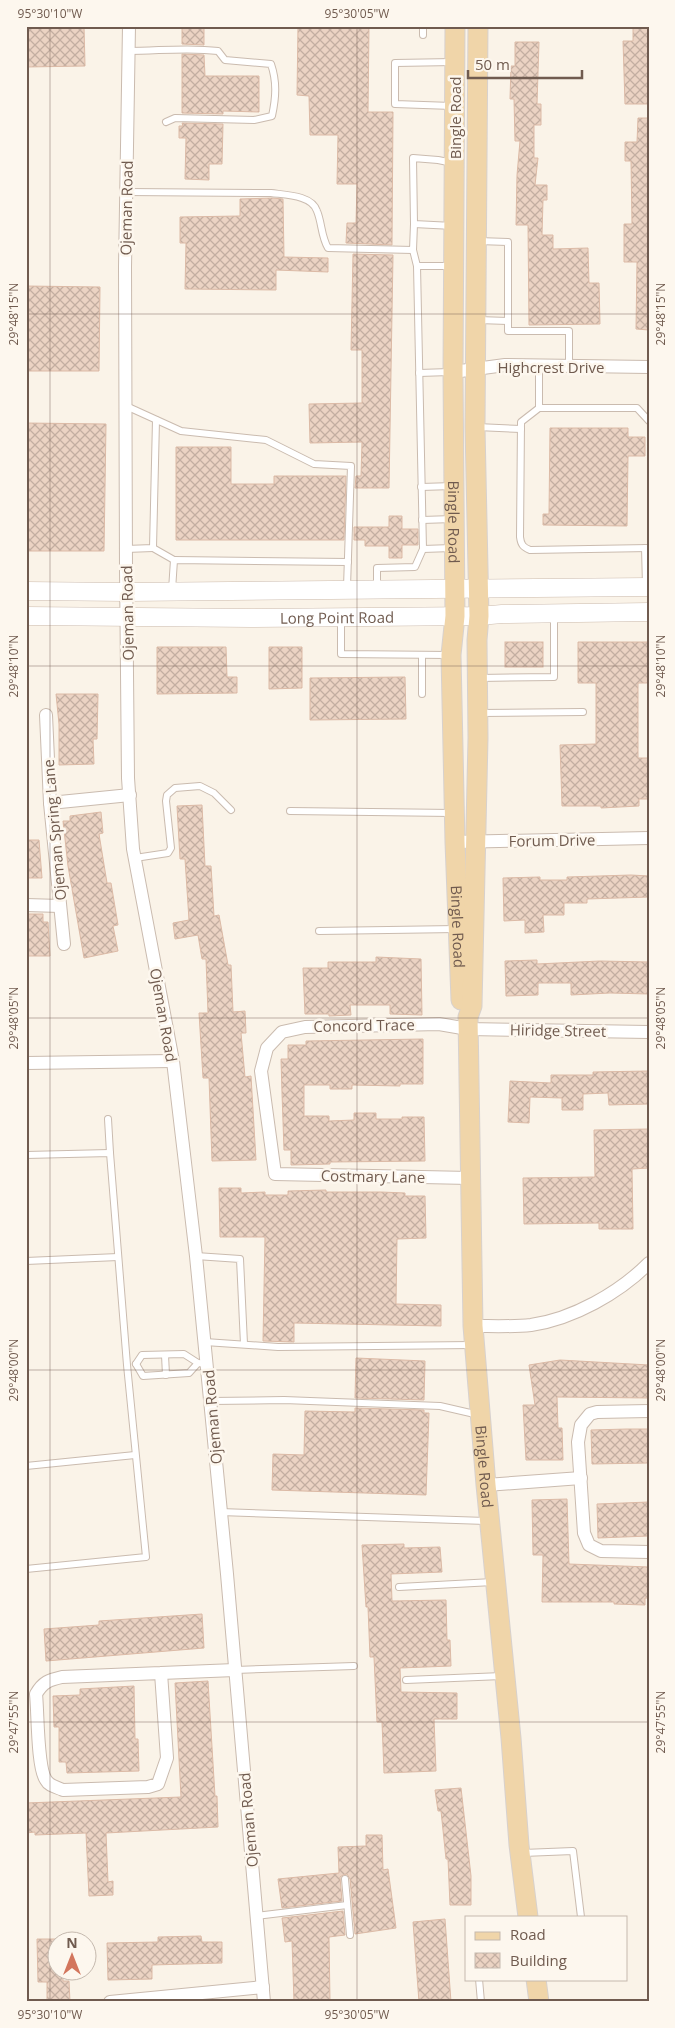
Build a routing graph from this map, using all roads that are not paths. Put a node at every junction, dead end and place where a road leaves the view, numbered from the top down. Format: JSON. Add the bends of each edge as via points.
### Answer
{"nodes":[{"id":1,"x":129,"y":26,"type":"edge"},
{"id":2,"x":423,"y":26,"type":"edge"},
{"id":3,"x":455,"y":26,"type":"edge"},
{"id":4,"x":478,"y":26,"type":"edge"},
{"id":5,"x":423,"y":35,"type":"dead end"},
{"id":6,"x":128,"y":51,"type":"junction"},
{"id":7,"x":455,"y":62,"type":"junction"},
{"id":8,"x":455,"y":106,"type":"junction"},
{"id":9,"x":166,"y":122,"type":"dead end"},
{"id":10,"x":454,"y":164,"type":"junction"},
{"id":11,"x":477,"y":164,"type":"junction"},
{"id":12,"x":126,"y":192,"type":"junction"},
{"id":13,"x":414,"y":224,"type":"junction"},
{"id":14,"x":454,"y":226,"type":"junction"},
{"id":15,"x":476,"y":241,"type":"junction"},
{"id":16,"x":413,"y":250,"type":"junction"},
{"id":17,"x":417,"y":266,"type":"junction"},
{"id":18,"x":453,"y":266,"type":"junction"},
{"id":19,"x":476,"y":320,"type":"junction"},
{"id":20,"x":508,"y":321,"type":"junction"},
{"id":21,"x":539,"y":366,"type":"junction"},
{"id":22,"x":569,"y":366,"type":"junction"},
{"id":23,"x":649,"y":367,"type":"edge"},
{"id":24,"x":475,"y":369,"type":"junction"},
{"id":25,"x":453,"y":372,"type":"junction"},
{"id":26,"x":419,"y":373,"type":"junction"},
{"id":27,"x":126,"y":406,"type":"junction"},
{"id":28,"x":539,"y":408,"type":"junction"},
{"id":29,"x":156,"y":420,"type":"junction"},
{"id":30,"x":649,"y":421,"type":"edge"},
{"id":31,"x":475,"y":427,"type":"junction"},
{"id":32,"x":521,"y":429,"type":"junction"},
{"id":33,"x":454,"y":486,"type":"junction"},
{"id":34,"x":422,"y":487,"type":"junction"},
{"id":35,"x":454,"y":519,"type":"junction"},
{"id":36,"x":422,"y":520,"type":"junction"},
{"id":37,"x":153,"y":548,"type":"junction"},
{"id":38,"x":454,"y":548,"type":"junction"},
{"id":39,"x":647,"y":548,"type":"edge"},
{"id":40,"x":126,"y":549,"type":"junction"},
{"id":41,"x":423,"y":550,"type":"junction"},
{"id":42,"x":174,"y":560,"type":"junction"},
{"id":43,"x":348,"y":562,"type":"junction"},
{"id":44,"x":479,"y":588,"type":"junction"},
{"id":45,"x":647,"y":588,"type":"edge"},
{"id":46,"x":378,"y":589,"type":"junction"},
{"id":47,"x":454,"y":589,"type":"junction"},
{"id":48,"x":26,"y":590,"type":"edge"},
{"id":49,"x":281,"y":590,"type":"junction"},
{"id":50,"x":347,"y":590,"type":"junction"},
{"id":51,"x":172,"y":591,"type":"junction"},
{"id":52,"x":127,"y":592,"type":"junction"},
{"id":53,"x":649,"y":612,"type":"edge"},
{"id":54,"x":554,"y":613,"type":"junction"},
{"id":55,"x":26,"y":616,"type":"edge"},
{"id":56,"x":455,"y":616,"type":"junction"},
{"id":57,"x":479,"y":616,"type":"junction"},
{"id":58,"x":341,"y":617,"type":"junction"},
{"id":59,"x":128,"y":618,"type":"junction"},
{"id":60,"x":281,"y":618,"type":"junction"},
{"id":61,"x":422,"y":655,"type":"junction"},
{"id":62,"x":451,"y":655,"type":"junction"},
{"id":63,"x":477,"y":678,"type":"junction"},
{"id":64,"x":422,"y":694,"type":"dead end"},
{"id":65,"x":583,"y":712,"type":"dead end"},
{"id":66,"x":478,"y":713,"type":"junction"},
{"id":67,"x":46,"y":716,"type":"dead end"},
{"id":68,"x":130,"y":795,"type":"junction"},
{"id":69,"x":50,"y":803,"type":"junction"},
{"id":70,"x":231,"y":810,"type":"dead end"},
{"id":71,"x":290,"y":811,"type":"dead end"},
{"id":72,"x":455,"y":813,"type":"junction"},
{"id":73,"x":649,"y":838,"type":"edge"},
{"id":74,"x":455,"y":842,"type":"junction"},
{"id":75,"x":475,"y":842,"type":"junction"},
{"id":76,"x":135,"y":858,"type":"junction"},
{"id":77,"x":26,"y":905,"type":"edge"},
{"id":78,"x":60,"y":906,"type":"junction"},
{"id":79,"x":458,"y":929,"type":"junction"},
{"id":80,"x":319,"y":931,"type":"dead end"},
{"id":81,"x":64,"y":944,"type":"dead end"},
{"id":82,"x":468,"y":1023,"type":"junction"},
{"id":83,"x":649,"y":1032,"type":"edge"},
{"id":84,"x":173,"y":1061,"type":"junction"},
{"id":85,"x":26,"y":1063,"type":"edge"},
{"id":86,"x":108,"y":1119,"type":"dead end"},
{"id":87,"x":110,"y":1153,"type":"junction"},
{"id":88,"x":26,"y":1155,"type":"edge"},
{"id":89,"x":275,"y":1174,"type":"joint"},
{"id":90,"x":470,"y":1178,"type":"junction"},
{"id":91,"x":196,"y":1256,"type":"junction"},
{"id":92,"x":118,"y":1257,"type":"junction"},
{"id":93,"x":26,"y":1261,"type":"edge"},
{"id":94,"x":649,"y":1264,"type":"edge"},
{"id":95,"x":473,"y":1326,"type":"junction"},
{"id":96,"x":205,"y":1342,"type":"junction"},
{"id":97,"x":244,"y":1344,"type":"junction"},
{"id":98,"x":475,"y":1345,"type":"junction"},
{"id":99,"x":165,"y":1355,"type":"junction"},
{"id":100,"x":136,"y":1364,"type":"junction"},
{"id":101,"x":203,"y":1364,"type":"junction"},
{"id":102,"x":127,"y":1365,"type":"junction"},
{"id":103,"x":166,"y":1375,"type":"junction"},
{"id":104,"x":210,"y":1401,"type":"junction"},
{"id":105,"x":649,"y":1411,"type":"edge"},
{"id":106,"x":480,"y":1415,"type":"junction"},
{"id":107,"x":135,"y":1455,"type":"junction"},
{"id":108,"x":26,"y":1466,"type":"edge"},
{"id":109,"x":581,"y":1478,"type":"junction"},
{"id":110,"x":486,"y":1485,"type":"junction"},
{"id":111,"x":220,"y":1512,"type":"junction"},
{"id":112,"x":489,"y":1521,"type":"junction"},
{"id":113,"x":649,"y":1552,"type":"edge"},
{"id":114,"x":26,"y":1569,"type":"edge"},
{"id":115,"x":495,"y":1582,"type":"junction"},
{"id":116,"x":399,"y":1587,"type":"dead end"},
{"id":117,"x":354,"y":1666,"type":"dead end"},
{"id":118,"x":235,"y":1670,"type":"junction"},
{"id":119,"x":161,"y":1673,"type":"junction"},
{"id":120,"x":505,"y":1676,"type":"junction"},
{"id":121,"x":406,"y":1680,"type":"dead end"},
{"id":122,"x":520,"y":1853,"type":"junction"},
{"id":123,"x":345,"y":1879,"type":"dead end"},
{"id":124,"x":347,"y":1905,"type":"junction"},
{"id":125,"x":256,"y":1916,"type":"junction"},
{"id":126,"x":528,"y":1916,"type":"edge"},
{"id":127,"x":581,"y":1916,"type":"edge"},
{"id":128,"x":350,"y":1935,"type":"dead end"},
{"id":129,"x":479,"y":1980,"type":"edge"},
{"id":130,"x":536,"y":1980,"type":"edge"},
{"id":131,"x":263,"y":1987,"type":"junction"},
{"id":132,"x":110,"y":2002,"type":"edge"},
{"id":133,"x":264,"y":2002,"type":"edge"},
{"id":134,"x":481,"y":2002,"type":"edge"},
{"id":135,"x":539,"y":2002,"type":"edge"}],
"edges":[{"from":1,"to":6,"type":"street","name":"Ojeman Road"},
{"from":2,"to":5,"type":"lane"},
{"from":3,"to":7,"type":"main road","name":"Bingle Road"},
{"from":4,"to":11,"type":"main road","name":"Bingle Road"},
{"from":6,"to":9,"type":"lane","via":[[194,48],[218,51],[224,60],[271,64],[276,97],[272,116],[254,120],[175,118]]},
{"from":6,"to":12,"type":"street","name":"Ojeman Road"},
{"from":7,"to":8,"type":"main road","name":"Bingle Road"},
{"from":7,"to":8,"type":"lane","via":[[394,64],[394,104]]},
{"from":8,"to":10,"type":"main road","name":"Bingle Road"},
{"from":10,"to":11,"type":"main road"},
{"from":10,"to":13,"type":"lane","via":[[413,158]]},
{"from":10,"to":14,"type":"main road","name":"Bingle Road"},
{"from":11,"to":15,"type":"main road","name":"Bingle Road"},
{"from":12,"to":16,"type":"lane","via":[[293,196],[308,200],[317,208],[323,240],[328,248]]},
{"from":12,"to":27,"type":"street","name":"Ojeman Road"},
{"from":13,"to":14,"type":"lane"},
{"from":13,"to":16,"type":"lane"},
{"from":14,"to":18,"type":"main road","name":"Bingle Road"},
{"from":15,"to":19,"type":"main road","name":"Bingle Road"},
{"from":15,"to":20,"type":"lane","via":[[508,242]]},
{"from":16,"to":17,"type":"lane"},
{"from":17,"to":18,"type":"lane"},
{"from":17,"to":26,"type":"lane"},
{"from":18,"to":25,"type":"main road","name":"Bingle Road"},
{"from":19,"to":20,"type":"lane"},
{"from":19,"to":24,"type":"main road","name":"Bingle Road"},
{"from":20,"to":22,"type":"lane","via":[[508,330],[569,331]]},
{"from":21,"to":22,"type":"street","name":"Highcrest Drive"},
{"from":21,"to":24,"type":"street","name":"Highcrest Drive","via":[[505,365]]},
{"from":21,"to":28,"type":"lane"},
{"from":22,"to":23,"type":"street","name":"Highcrest Drive"},
{"from":24,"to":25,"type":"street","name":"Highcrest Drive"},
{"from":24,"to":31,"type":"main road","name":"Bingle Road"},
{"from":25,"to":26,"type":"lane"},
{"from":25,"to":33,"type":"main road","name":"Bingle Road"},
{"from":26,"to":34,"type":"lane"},
{"from":27,"to":29,"type":"lane"},
{"from":27,"to":40,"type":"street","name":"Ojeman Road"},
{"from":28,"to":30,"type":"lane","via":[[637,408]]},
{"from":28,"to":32,"type":"lane","via":[[521,422]]},
{"from":29,"to":37,"type":"lane"},
{"from":29,"to":43,"type":"lane","via":[[181,431],[266,440],[314,464],[350,466]]},
{"from":31,"to":32,"type":"lane"},
{"from":31,"to":44,"type":"main road","name":"Bingle Road"},
{"from":32,"to":39,"type":"lane","via":[[520,537],[524,548]]},
{"from":33,"to":34,"type":"lane"},
{"from":33,"to":35,"type":"main road","name":"Bingle Road"},
{"from":34,"to":36,"type":"lane"},
{"from":35,"to":36,"type":"lane"},
{"from":35,"to":38,"type":"main road","name":"Bingle Road"},
{"from":36,"to":41,"type":"lane"},
{"from":37,"to":40,"type":"lane"},
{"from":37,"to":42,"type":"lane"},
{"from":38,"to":41,"type":"lane"},
{"from":38,"to":47,"type":"main road","name":"Bingle Road"},
{"from":39,"to":45,"type":"lane"},
{"from":40,"to":52,"type":"street","name":"Ojeman Road"},
{"from":41,"to":46,"type":"lane","via":[[415,567],[377,568]]},
{"from":42,"to":43,"type":"lane"},
{"from":42,"to":51,"type":"lane"},
{"from":43,"to":50,"type":"lane"},
{"from":44,"to":45,"type":"main road","name":"Long Point Road"},
{"from":44,"to":47,"type":"main road","name":"Long Point Road"},
{"from":44,"to":57,"type":"main road","name":"Bingle Road"},
{"from":46,"to":47,"type":"main road","name":"Long Point Road"},
{"from":46,"to":50,"type":"main road","name":"Long Point Road"},
{"from":47,"to":56,"type":"main road","name":"Bingle Road"},
{"from":48,"to":52,"type":"main road","name":"Long Point Road"},
{"from":49,"to":50,"type":"main road","name":"Long Point Road"},
{"from":49,"to":51,"type":"main road","name":"Long Point Road"},
{"from":49,"to":60,"type":"main road"},
{"from":51,"to":52,"type":"main road","name":"Long Point Road"},
{"from":52,"to":59,"type":"street","name":"Ojeman Road"},
{"from":53,"to":54,"type":"main road","name":"Long Point Road"},
{"from":54,"to":57,"type":"main road","name":"Long Point Road"},
{"from":54,"to":63,"type":"lane","via":[[554,677]]},
{"from":55,"to":59,"type":"main road","name":"Long Point Road"},
{"from":56,"to":57,"type":"main road","name":"Long Point Road"},
{"from":56,"to":58,"type":"main road","name":"Long Point Road"},
{"from":56,"to":62,"type":"main road","name":"Bingle Road"},
{"from":57,"to":63,"type":"main road","name":"Bingle Road"},
{"from":58,"to":60,"type":"main road","name":"Long Point Road"},
{"from":58,"to":61,"type":"lane","via":[[342,654]]},
{"from":59,"to":60,"type":"main road","name":"Long Point Road"},
{"from":59,"to":68,"type":"street","name":"Ojeman Road"},
{"from":61,"to":62,"type":"lane"},
{"from":61,"to":64,"type":"lane"},
{"from":62,"to":72,"type":"main road","name":"Bingle Road"},
{"from":63,"to":66,"type":"main road","name":"Bingle Road"},
{"from":65,"to":66,"type":"lane"},
{"from":66,"to":75,"type":"main road","name":"Bingle Road"},
{"from":67,"to":69,"type":"street","name":"Ojeman Spring Lane"},
{"from":68,"to":69,"type":"street"},
{"from":68,"to":76,"type":"street","name":"Ojeman Road"},
{"from":69,"to":78,"type":"street","name":"Ojeman Spring Lane"},
{"from":70,"to":76,"type":"lane","via":[[207,788],[175,788],[167,794],[166,801],[171,848],[168,853]]},
{"from":71,"to":72,"type":"lane"},
{"from":72,"to":74,"type":"main road","name":"Bingle Road"},
{"from":73,"to":75,"type":"street","name":"Forum Drive"},
{"from":74,"to":75,"type":"street","name":"Forum Drive"},
{"from":74,"to":79,"type":"main road","name":"Bingle Road"},
{"from":75,"to":82,"type":"main road","name":"Bingle Road","via":[[472,1006]]},
{"from":76,"to":84,"type":"street","name":"Ojeman Road"},
{"from":77,"to":78,"type":"street"},
{"from":78,"to":81,"type":"street","name":"Ojeman Spring Lane"},
{"from":79,"to":80,"type":"lane"},
{"from":79,"to":82,"type":"main road","name":"Bingle Road","via":[[461,1007]]},
{"from":82,"to":83,"type":"street","name":"Hiridge Street"},
{"from":82,"to":89,"type":"street","name":"Concord Trace","via":[[305,1027],[282,1032],[267,1048],[261,1072]]},
{"from":82,"to":90,"type":"main road","name":"Bingle Road"},
{"from":84,"to":85,"type":"street"},
{"from":84,"to":91,"type":"street","name":"Ojeman Road"},
{"from":86,"to":87,"type":"lane"},
{"from":87,"to":88,"type":"lane"},
{"from":87,"to":92,"type":"lane"},
{"from":89,"to":90,"type":"street","name":"Costmary Lane"},
{"from":90,"to":95,"type":"main road","name":"Bingle Road"},
{"from":91,"to":96,"type":"street","name":"Ojeman Road"},
{"from":91,"to":97,"type":"lane","via":[[240,1259]]},
{"from":92,"to":93,"type":"lane"},
{"from":92,"to":102,"type":"lane"},
{"from":94,"to":95,"type":"street","via":[[631,1281],[573,1314],[531,1325]]},
{"from":95,"to":98,"type":"main road","name":"Bingle Road"},
{"from":96,"to":97,"type":"lane"},
{"from":96,"to":101,"type":"street","name":"Ojeman Road"},
{"from":97,"to":98,"type":"lane","via":[[278,1348]]},
{"from":98,"to":106,"type":"main road","name":"Bingle Road"},
{"from":99,"to":100,"type":"lane","via":[[142,1355]]},
{"from":99,"to":101,"type":"lane","via":[[184,1354]]},
{"from":99,"to":103,"type":"lane"},
{"from":100,"to":102,"type":"lane"},
{"from":100,"to":103,"type":"lane","via":[[143,1376]]},
{"from":101,"to":103,"type":"lane","via":[[189,1373]]},
{"from":101,"to":104,"type":"street","name":"Ojeman Road"},
{"from":102,"to":107,"type":"lane"},
{"from":104,"to":106,"type":"lane","via":[[284,1400],[440,1406]]},
{"from":104,"to":111,"type":"street","name":"Ojeman Road"},
{"from":105,"to":109,"type":"street","via":[[606,1410],[584,1419],[578,1442]]},
{"from":106,"to":110,"type":"main road","name":"Bingle Road"},
{"from":107,"to":108,"type":"lane"},
{"from":107,"to":114,"type":"lane","via":[[146,1557]]},
{"from":109,"to":110,"type":"street"},
{"from":109,"to":113,"type":"street","via":[[584,1533],[590,1545],[601,1551]]},
{"from":110,"to":112,"type":"main road","name":"Bingle Road"},
{"from":111,"to":112,"type":"lane"},
{"from":111,"to":118,"type":"street","name":"Ojeman Road"},
{"from":112,"to":115,"type":"main road","name":"Bingle Road"},
{"from":115,"to":116,"type":"lane"},
{"from":115,"to":120,"type":"main road","name":"Bingle Road"},
{"from":117,"to":118,"type":"lane"},
{"from":118,"to":119,"type":"street"},
{"from":118,"to":125,"type":"street","name":"Ojeman Road"},
{"from":119,"to":119,"type":"street","via":[[62,1677],[41,1685],[36,1694],[41,1768],[45,1780],[63,1790],[158,1784],[167,1758]]},
{"from":120,"to":121,"type":"lane"},
{"from":120,"to":122,"type":"main road","name":"Bingle Road"},
{"from":122,"to":126,"type":"main road","name":"Bingle Road"},
{"from":122,"to":127,"type":"lane","via":[[573,1852]]},
{"from":123,"to":124,"type":"lane"},
{"from":124,"to":125,"type":"lane"},
{"from":124,"to":128,"type":"lane"},
{"from":125,"to":131,"type":"street","name":"Ojeman Road"},
{"from":129,"to":134,"type":"lane"},
{"from":130,"to":135,"type":"main road"},
{"from":131,"to":132,"type":"street"},
{"from":131,"to":133,"type":"street","name":"Ojeman Road"}]}
